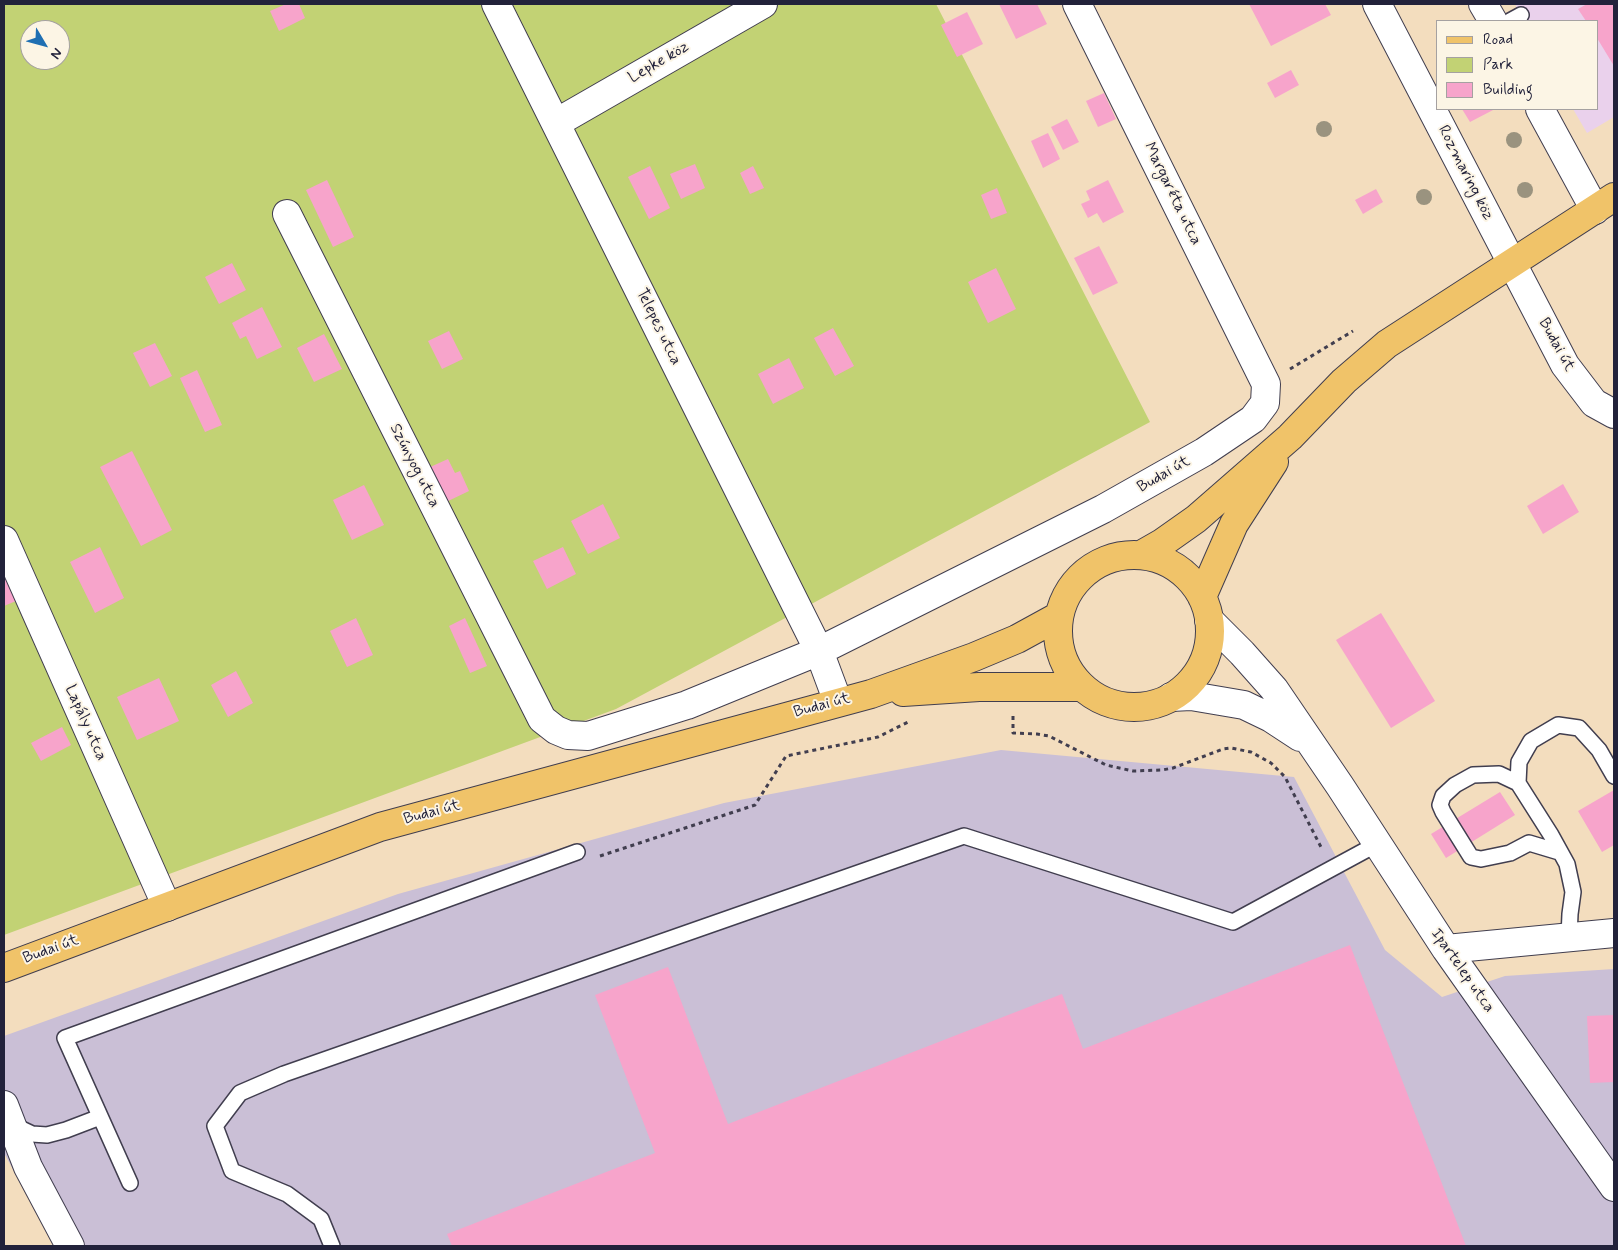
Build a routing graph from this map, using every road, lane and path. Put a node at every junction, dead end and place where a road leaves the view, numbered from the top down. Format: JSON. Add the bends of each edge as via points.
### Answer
{"nodes":[{"id":1,"x":496,"y":4,"type":"edge"},
{"id":2,"x":763,"y":4,"type":"edge"},
{"id":3,"x":1077,"y":4,"type":"edge"},
{"id":4,"x":1377,"y":4,"type":"edge"},
{"id":5,"x":1483,"y":4,"type":"edge"},
{"id":6,"x":1492,"y":20,"type":"edge"},
{"id":7,"x":1541,"y":110,"type":"edge"},
{"id":8,"x":556,"y":123,"type":"junction"},
{"id":9,"x":1604,"y":204,"type":"edge"},
{"id":10,"x":287,"y":214,"type":"dead end"},
{"id":11,"x":1512,"y":263,"type":"junction"},
{"id":12,"x":1266,"y":384,"type":"joint"},
{"id":13,"x":1614,"y":414,"type":"edge"},
{"id":14,"x":1290,"y":437,"type":"junction"},
{"id":15,"x":4,"y":540,"type":"edge"},
{"id":16,"x":1141,"y":555,"type":"junction"},
{"id":17,"x":1206,"y":609,"type":"junction"},
{"id":18,"x":1059,"y":616,"type":"junction"},
{"id":19,"x":819,"y":651,"type":"junction"},
{"id":20,"x":1082,"y":687,"type":"junction"},
{"id":21,"x":871,"y":694,"type":"junction"},
{"id":22,"x":1171,"y":697,"type":"junction"},
{"id":23,"x":838,"y":702,"type":"junction"},
{"id":24,"x":542,"y":719,"type":"joint"},
{"id":25,"x":913,"y":719,"type":"dead end"},
{"id":26,"x":1013,"y":733,"type":"dead end"},
{"id":27,"x":1316,"y":751,"type":"junction"},
{"id":28,"x":1614,"y":776,"type":"edge"},
{"id":29,"x":1518,"y":783,"type":"junction"},
{"id":30,"x":1377,"y":844,"type":"junction"},
{"id":31,"x":577,"y":852,"type":"joint"},
{"id":32,"x":1559,"y":852,"type":"junction"},
{"id":33,"x":1331,"y":868,"type":"junction"},
{"id":34,"x":167,"y":907,"type":"junction"},
{"id":35,"x":1614,"y":933,"type":"edge"},
{"id":36,"x":1569,"y":937,"type":"junction"},
{"id":37,"x":1446,"y":949,"type":"junction"},
{"id":38,"x":4,"y":968,"type":"edge"},
{"id":39,"x":8,"y":1115,"type":"edge"},
{"id":40,"x":100,"y":1117,"type":"junction"},
{"id":41,"x":130,"y":1183,"type":"dead end"},
{"id":42,"x":1614,"y":1187,"type":"edge"},
{"id":43,"x":70,"y":1246,"type":"edge"},
{"id":44,"x":332,"y":1246,"type":"edge"}],
"edges":[{"from":1,"to":8,"type":"street","name":"Telepes utca"},
{"from":2,"to":8,"type":"street","name":"Lepke köz"},
{"from":3,"to":12,"type":"street","name":"Margaréta utca"},
{"from":4,"to":11,"type":"street","name":"Rozmaring köz"},
{"from":5,"to":6,"type":"street"},
{"from":7,"to":9,"type":"street"},
{"from":8,"to":19,"type":"street","name":"Telepes utca"},
{"from":9,"to":11,"type":"main road"},
{"from":10,"to":24,"type":"street","name":"Szúnyog utca"},
{"from":11,"to":13,"type":"street","name":"Budai út","via":[[1570,371],[1594,403]]},
{"from":11,"to":14,"type":"main road","via":[[1387,344],[1344,381]]},
{"from":12,"to":19,"type":"street","name":"Budai út","via":[[1264,403],[1252,419],[1204,452],[1103,509]]},
{"from":14,"to":16,"type":"main road","via":[[1196,519]]},
{"from":14,"to":17,"type":"main road","via":[[1234,524]]},
{"from":15,"to":34,"type":"street","name":"Lapály utca"},
{"from":16,"to":17,"type":"main road","via":[[1170,564],[1183,573],[1194,584]]},
{"from":16,"to":18,"type":"main road","via":[[1114,558],[1088,570],[1070,591]]},
{"from":17,"to":22,"type":"main road","via":[[1210,638],[1206,656],[1198,673]]},
{"from":17,"to":27,"type":"street","via":[[1274,689]]},
{"from":18,"to":20,"type":"main road","via":[[1059,642],[1066,666]]},
{"from":18,"to":21,"type":"main road","via":[[1008,642]]},
{"from":19,"to":23,"type":"street","name":"Telepes utca"},
{"from":19,"to":24,"type":"street","name":"Budai út","via":[[687,704],[588,736],[568,735]]},
{"from":20,"to":21,"type":"main road","via":[[979,687]]},
{"from":20,"to":22,"type":"main road","via":[[1097,698],[1134,708],[1154,705]]},
{"from":21,"to":23,"type":"main road","name":"Budai út"},
{"from":22,"to":27,"type":"street","via":[[1191,696],[1244,704],[1295,732]]},
{"from":23,"to":34,"type":"main road","name":"Budai út","via":[[380,827]]},
{"from":25,"to":31,"type":"path","via":[[878,736],[786,756],[755,806],[599,857]]},
{"from":26,"to":33,"type":"path","via":[[1049,736],[1106,765],[1133,771],[1173,768],[1223,749],[1251,752],[1271,763],[1286,777]]},
{"from":27,"to":30,"type":"street","name":"Ipartelep utca"},
{"from":28,"to":29,"type":"lane","via":[[1599,750],[1579,728],[1558,725],[1530,741],[1519,762]]},
{"from":29,"to":32,"type":"lane"},
{"from":29,"to":32,"type":"lane","via":[[1499,774],[1473,775],[1446,792],[1440,805],[1472,857],[1481,859],[1510,853],[1529,843]]},
{"from":30,"to":33,"type":"lane"},
{"from":30,"to":37,"type":"street","name":"Ipartelep utca"},
{"from":31,"to":40,"type":"lane","via":[[65,1038]]},
{"from":32,"to":36,"type":"lane","via":[[1567,864],[1574,892]]},
{"from":33,"to":44,"type":"lane","via":[[1233,922],[964,836],[284,1074],[240,1093],[215,1126],[232,1171],[287,1194],[321,1219]]},
{"from":34,"to":38,"type":"main road","name":"Budai út"},
{"from":35,"to":36,"type":"street"},
{"from":36,"to":37,"type":"street"},
{"from":37,"to":42,"type":"street","name":"Ipartelep utca"},
{"from":39,"to":40,"type":"lane","via":[[32,1134],[47,1135]]},
{"from":39,"to":43,"type":"street","via":[[28,1167]]},
{"from":40,"to":41,"type":"lane"}]}
